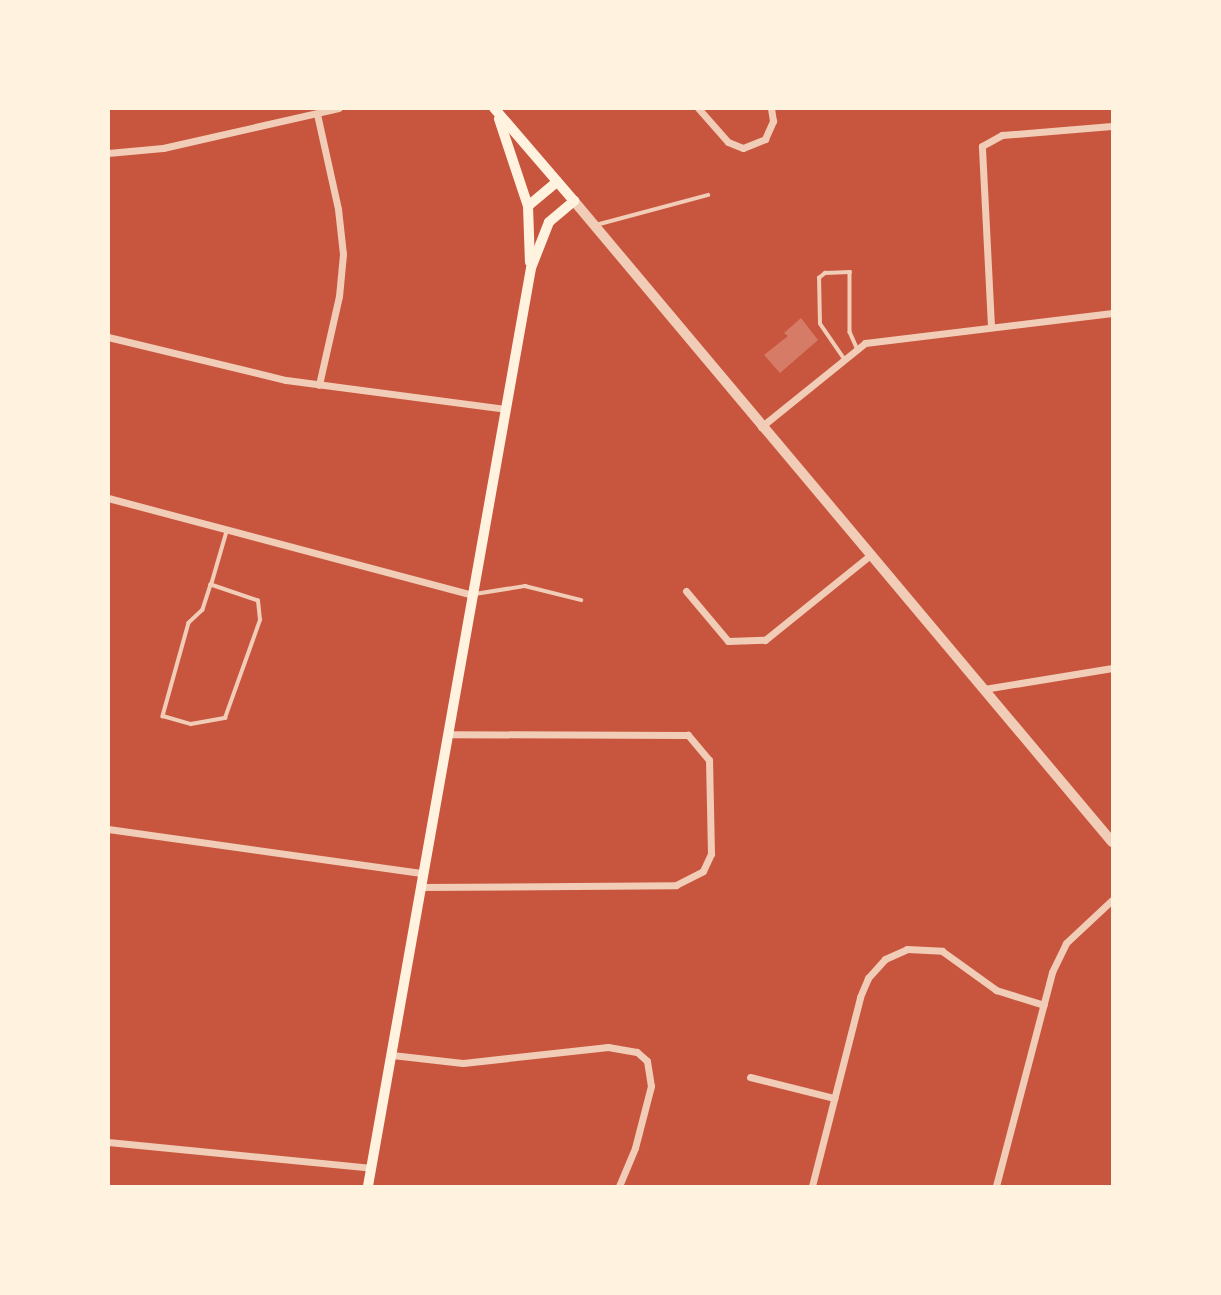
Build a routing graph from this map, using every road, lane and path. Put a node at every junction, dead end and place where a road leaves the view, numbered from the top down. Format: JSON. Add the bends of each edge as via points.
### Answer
{"nodes":[{"id":1,"x":339,"y":108,"type":"edge"},
{"id":2,"x":698,"y":108,"type":"edge"},
{"id":3,"x":771,"y":108,"type":"edge"},
{"id":4,"x":495,"y":111,"type":"edge"},
{"id":5,"x":317,"y":114,"type":"junction"},
{"id":6,"x":1112,"y":126,"type":"edge"},
{"id":7,"x":108,"y":153,"type":"edge"},
{"id":8,"x":557,"y":182,"type":"junction"},
{"id":9,"x":708,"y":195,"type":"dead end"},
{"id":10,"x":573,"y":201,"type":"junction"},
{"id":11,"x":528,"y":206,"type":"junction"},
{"id":12,"x":594,"y":226,"type":"junction"},
{"id":13,"x":531,"y":268,"type":"junction"},
{"id":14,"x":1112,"y":313,"type":"edge"},
{"id":15,"x":991,"y":327,"type":"junction"},
{"id":16,"x":108,"y":337,"type":"edge"},
{"id":17,"x":857,"y":348,"type":"junction"},
{"id":18,"x":844,"y":359,"type":"junction"},
{"id":19,"x":319,"y":385,"type":"junction"},
{"id":20,"x":505,"y":409,"type":"junction"},
{"id":21,"x":761,"y":427,"type":"junction"},
{"id":22,"x":108,"y":498,"type":"edge"},
{"id":23,"x":227,"y":530,"type":"junction"},
{"id":24,"x":869,"y":556,"type":"junction"},
{"id":25,"x":211,"y":584,"type":"junction"},
{"id":26,"x":686,"y":591,"type":"dead end"},
{"id":27,"x":473,"y":595,"type":"junction"},
{"id":28,"x":581,"y":600,"type":"dead end"},
{"id":29,"x":1112,"y":668,"type":"edge"},
{"id":30,"x":984,"y":689,"type":"junction"},
{"id":31,"x":448,"y":734,"type":"junction"},
{"id":32,"x":108,"y":829,"type":"edge"},
{"id":33,"x":1112,"y":842,"type":"edge"},
{"id":34,"x":423,"y":873,"type":"junction"},
{"id":35,"x":420,"y":887,"type":"junction"},
{"id":36,"x":1112,"y":900,"type":"edge"},
{"id":37,"x":1044,"y":1004,"type":"junction"},
{"id":38,"x":392,"y":1055,"type":"junction"},
{"id":39,"x":750,"y":1077,"type":"dead end"},
{"id":40,"x":834,"y":1098,"type":"junction"},
{"id":41,"x":108,"y":1142,"type":"edge"},
{"id":42,"x":372,"y":1168,"type":"junction"},
{"id":43,"x":368,"y":1186,"type":"edge"},
{"id":44,"x":619,"y":1186,"type":"edge"},
{"id":45,"x":813,"y":1186,"type":"edge"},
{"id":46,"x":996,"y":1186,"type":"edge"}],
"edges":[{"from":1,"to":5,"type":"street"},
{"from":2,"to":3,"type":"street","via":[[728,142],[743,148],[765,139],[773,121]]},
{"from":4,"to":8,"type":"main road"},
{"from":4,"to":11,"type":"main road"},
{"from":5,"to":7,"type":"street","via":[[163,148]]},
{"from":5,"to":19,"type":"street","via":[[343,254],[339,296]]},
{"from":6,"to":15,"type":"street","via":[[1002,135],[982,146]]},
{"from":8,"to":10,"type":"main road"},
{"from":8,"to":11,"type":"main road"},
{"from":9,"to":12,"type":"lane"},
{"from":10,"to":12,"type":"street"},
{"from":10,"to":13,"type":"main road","via":[[549,222]]},
{"from":11,"to":13,"type":"main road"},
{"from":12,"to":21,"type":"street"},
{"from":13,"to":20,"type":"main road"},
{"from":14,"to":15,"type":"street"},
{"from":15,"to":17,"type":"street","via":[[877,340]]},
{"from":16,"to":19,"type":"street"},
{"from":17,"to":18,"type":"street"},
{"from":17,"to":18,"type":"lane","via":[[850,332],[850,272],[825,273],[819,278],[820,324]]},
{"from":18,"to":21,"type":"street"},
{"from":19,"to":20,"type":"street"},
{"from":20,"to":27,"type":"main road"},
{"from":21,"to":24,"type":"street"},
{"from":22,"to":23,"type":"street"},
{"from":23,"to":25,"type":"lane"},
{"from":23,"to":27,"type":"street"},
{"from":24,"to":26,"type":"street","via":[[765,640],[728,641]]},
{"from":24,"to":30,"type":"street"},
{"from":25,"to":25,"type":"lane","via":[[257,601],[260,620],[225,718],[191,724],[163,716],[189,623],[203,610]]},
{"from":27,"to":28,"type":"lane","via":[[525,586]]},
{"from":27,"to":31,"type":"main road"},
{"from":29,"to":30,"type":"street"},
{"from":30,"to":33,"type":"street"},
{"from":31,"to":34,"type":"main road"},
{"from":31,"to":35,"type":"street","via":[[688,735],[703,747],[709,760],[711,854],[703,871],[676,885]]},
{"from":32,"to":34,"type":"street"},
{"from":34,"to":35,"type":"main road"},
{"from":35,"to":38,"type":"main road"},
{"from":36,"to":37,"type":"street","via":[[1066,943]]},
{"from":37,"to":40,"type":"street","via":[[996,990],[942,951],[917,947],[896,953],[877,967],[863,988]]},
{"from":37,"to":46,"type":"street"},
{"from":38,"to":42,"type":"main road"},
{"from":38,"to":44,"type":"street","via":[[489,1062],[629,1048],[647,1061],[651,1086],[635,1148]]},
{"from":39,"to":40,"type":"street"},
{"from":40,"to":45,"type":"street"},
{"from":41,"to":42,"type":"street"},
{"from":42,"to":43,"type":"main road"}]}
